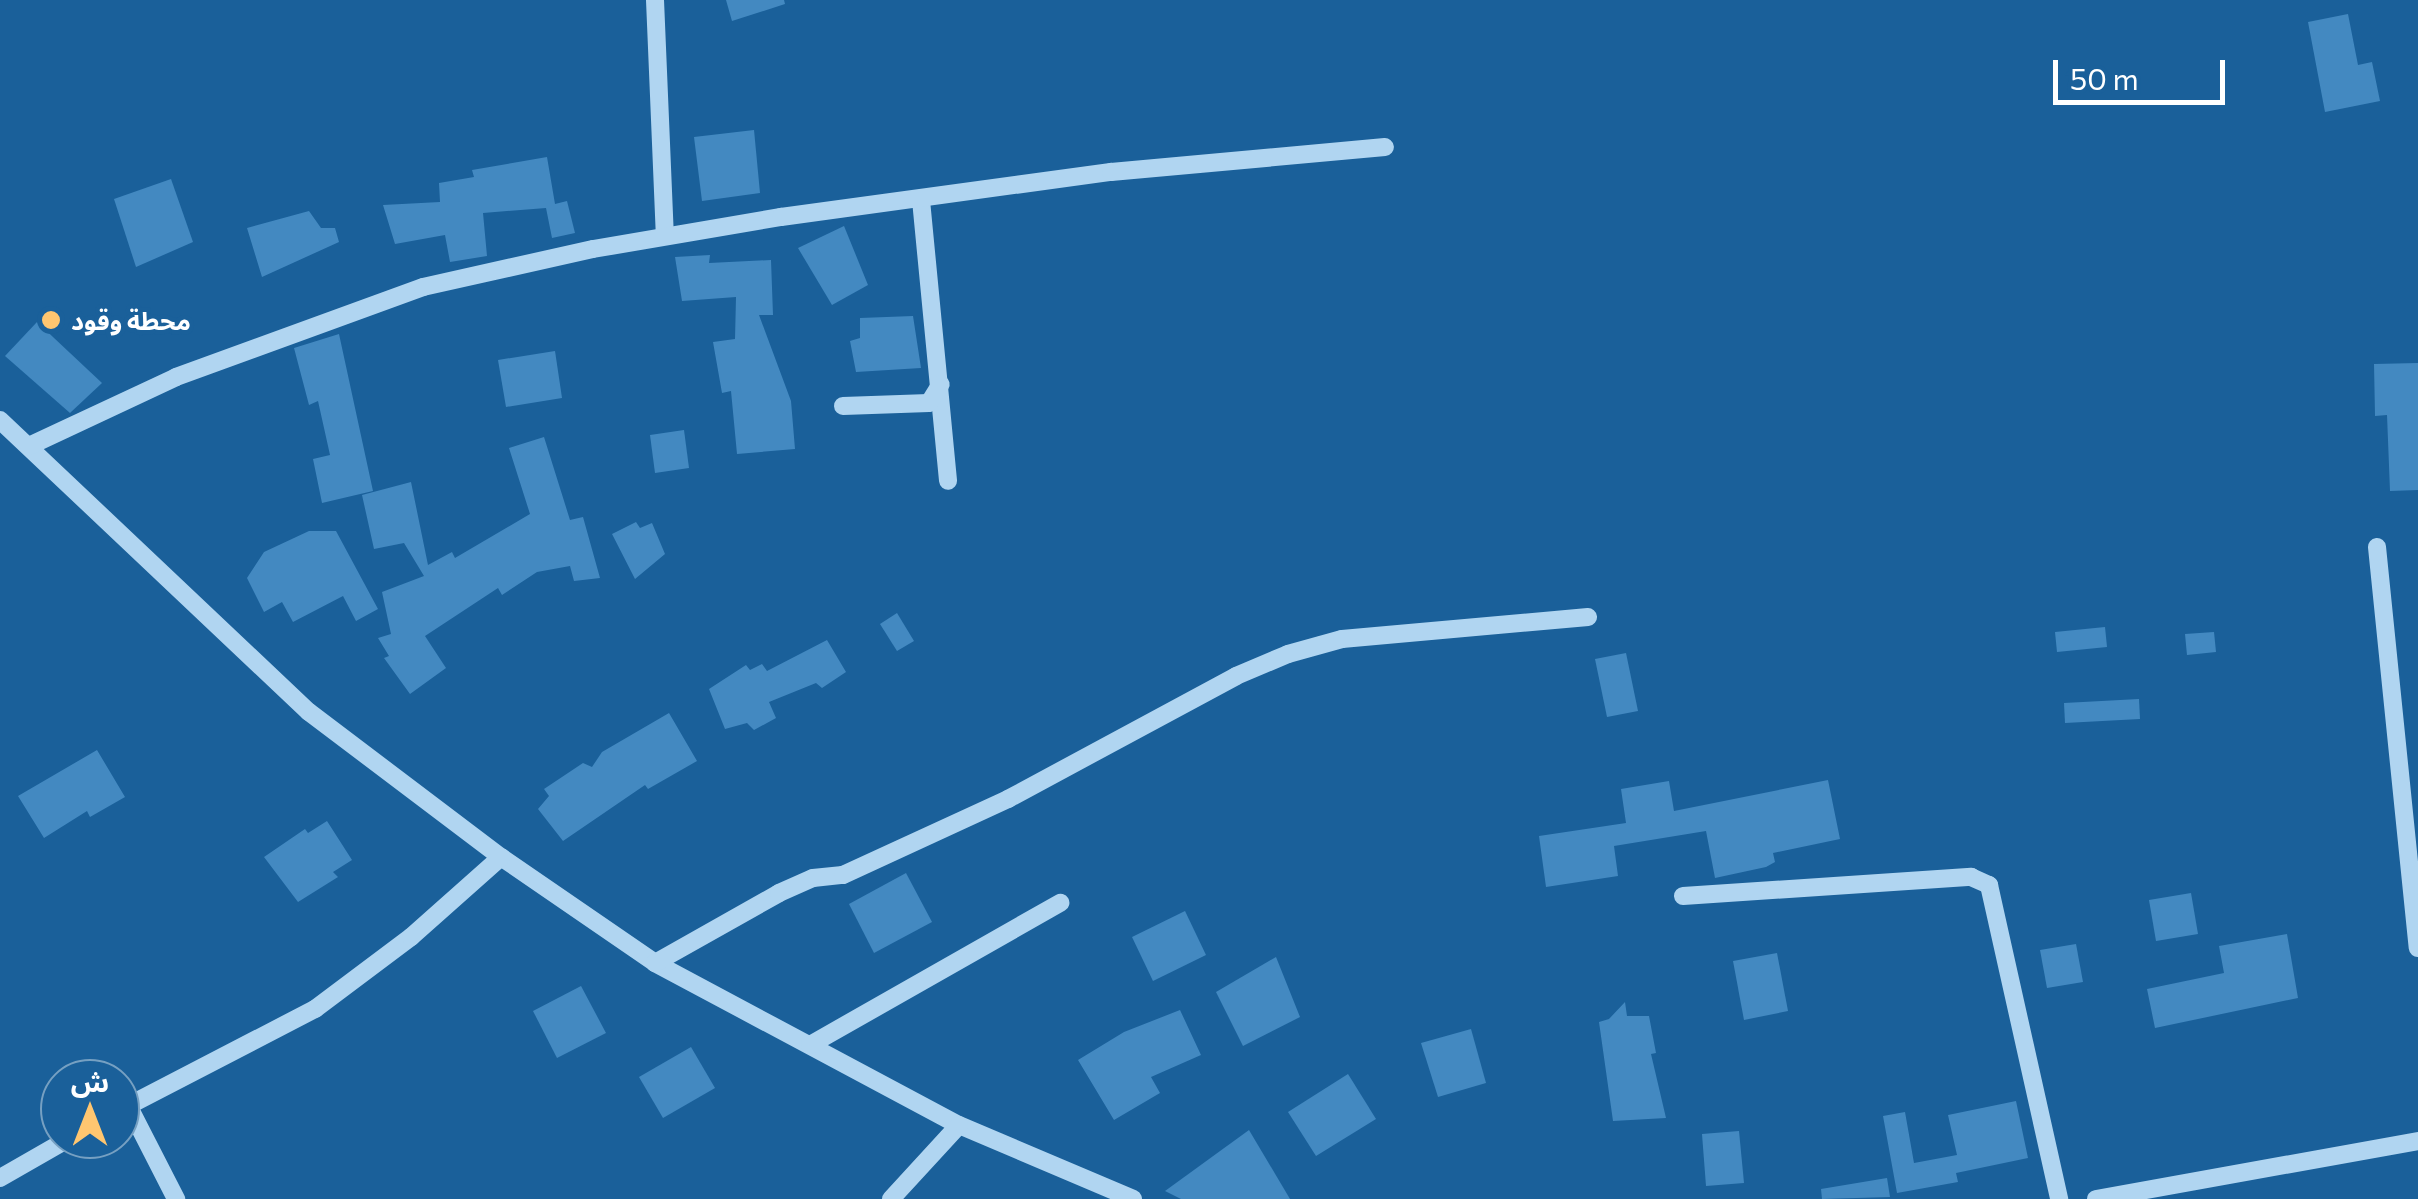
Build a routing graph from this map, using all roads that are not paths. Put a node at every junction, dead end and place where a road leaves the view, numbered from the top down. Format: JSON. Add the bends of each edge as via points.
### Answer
{"nodes":[{"id":1,"x":656,"y":0,"type":"edge"},
{"id":2,"x":1385,"y":147,"type":"dead end"},
{"id":3,"x":921,"y":200,"type":"junction"},
{"id":4,"x":665,"y":235,"type":"junction"},
{"id":5,"x":941,"y":383,"type":"junction"},
{"id":6,"x":843,"y":406,"type":"dead end"},
{"id":7,"x":3,"y":426,"type":"edge"},
{"id":8,"x":29,"y":446,"type":"junction"},
{"id":9,"x":948,"y":481,"type":"dead end"},
{"id":10,"x":2378,"y":548,"type":"dead end"},
{"id":11,"x":1588,"y":617,"type":"dead end"},
{"id":12,"x":501,"y":857,"type":"junction"},
{"id":13,"x":1683,"y":896,"type":"dead end"},
{"id":14,"x":1060,"y":903,"type":"dead end"},
{"id":15,"x":2418,"y":948,"type":"edge"},
{"id":16,"x":655,"y":963,"type":"junction"},
{"id":17,"x":810,"y":1045,"type":"junction"},
{"id":18,"x":140,"y":1099,"type":"edge"},
{"id":19,"x":959,"y":1125,"type":"junction"},
{"id":20,"x":140,"y":1135,"type":"edge"},
{"id":21,"x":2418,"y":1141,"type":"edge"},
{"id":22,"x":40,"y":1155,"type":"edge"},
{"id":23,"x":0,"y":1178,"type":"edge"},
{"id":24,"x":176,"y":1199,"type":"edge"},
{"id":25,"x":891,"y":1199,"type":"edge"},
{"id":26,"x":1134,"y":1199,"type":"edge"},
{"id":27,"x":2059,"y":1199,"type":"edge"},
{"id":28,"x":2096,"y":1199,"type":"edge"}],
"edges":[{"from":1,"to":4,"type":"street"},
{"from":2,"to":3,"type":"street","via":[[1111,172]]},
{"from":3,"to":4,"type":"street"},
{"from":3,"to":5,"type":"street"},
{"from":4,"to":8,"type":"street","via":[[424,287],[176,376]]},
{"from":5,"to":6,"type":"street","via":[[929,404]]},
{"from":5,"to":9,"type":"street"},
{"from":7,"to":8,"type":"street"},
{"from":8,"to":12,"type":"street","via":[[310,712]]},
{"from":10,"to":15,"type":"street"},
{"from":11,"to":16,"type":"street","via":[[1342,639],[1288,654],[1008,800],[843,875],[812,878],[779,892]]},
{"from":12,"to":16,"type":"street"},
{"from":12,"to":18,"type":"street","via":[[411,937],[315,1008]]},
{"from":13,"to":27,"type":"street","via":[[1972,877],[1989,885]]},
{"from":14,"to":17,"type":"street"},
{"from":16,"to":17,"type":"street"},
{"from":17,"to":19,"type":"street"},
{"from":19,"to":25,"type":"street"},
{"from":19,"to":26,"type":"street"},
{"from":20,"to":24,"type":"street"},
{"from":21,"to":28,"type":"street"},
{"from":22,"to":23,"type":"street"}]}
